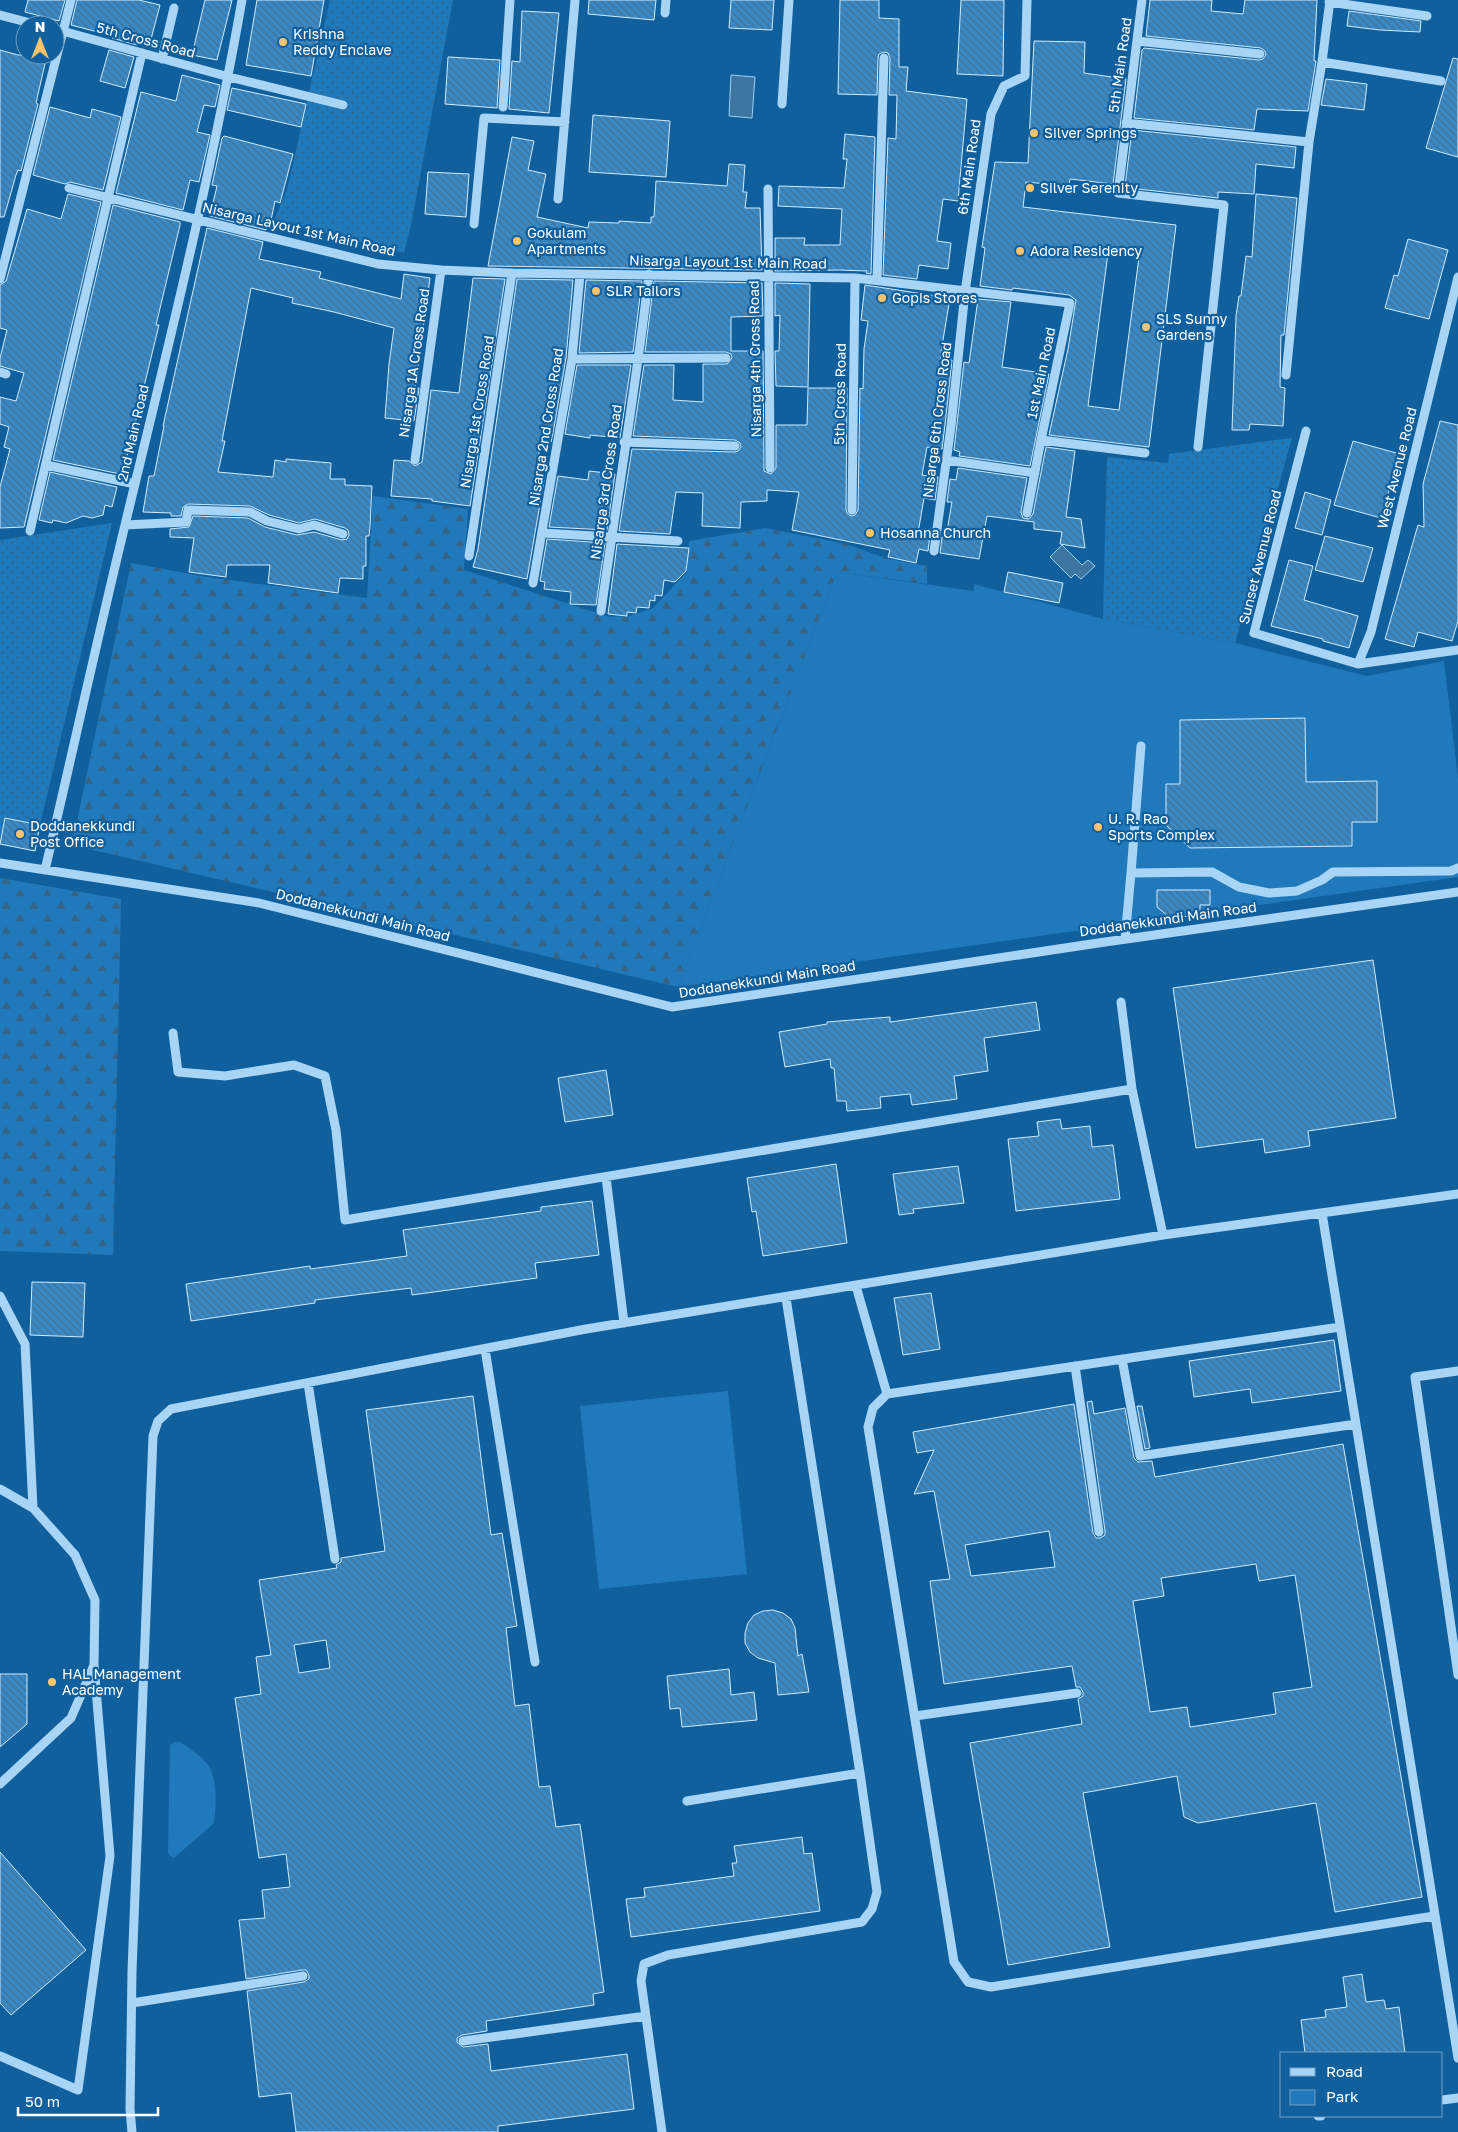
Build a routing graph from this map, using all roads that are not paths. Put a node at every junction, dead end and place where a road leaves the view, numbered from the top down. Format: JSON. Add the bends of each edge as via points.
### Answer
{"nodes":[{"id":1,"x":70,"y":0,"type":"edge"},
{"id":2,"x":242,"y":0,"type":"edge"},
{"id":3,"x":510,"y":0,"type":"edge"},
{"id":4,"x":575,"y":0,"type":"edge"},
{"id":5,"x":666,"y":0,"type":"edge"},
{"id":6,"x":789,"y":0,"type":"edge"},
{"id":7,"x":1027,"y":0,"type":"edge"},
{"id":8,"x":1142,"y":0,"type":"edge"},
{"id":9,"x":1330,"y":1,"type":"edge"},
{"id":10,"x":174,"y":8,"type":"dead end"},
{"id":11,"x":665,"y":13,"type":"dead end"},
{"id":12,"x":0,"y":15,"type":"edge"},
{"id":13,"x":65,"y":15,"type":"edge"},
{"id":14,"x":1426,"y":16,"type":"dead end"},
{"id":15,"x":15,"y":19,"type":"edge"},
{"id":16,"x":65,"y":33,"type":"edge"},
{"id":17,"x":1137,"y":41,"type":"junction"},
{"id":18,"x":142,"y":53,"type":"junction"},
{"id":19,"x":1260,"y":54,"type":"dead end"},
{"id":20,"x":162,"y":58,"type":"junction"},
{"id":21,"x":884,"y":58,"type":"dead end"},
{"id":22,"x":1322,"y":62,"type":"junction"},
{"id":23,"x":51,"y":65,"type":"edge"},
{"id":24,"x":229,"y":77,"type":"junction"},
{"id":25,"x":1441,"y":81,"type":"dead end"},
{"id":26,"x":782,"y":104,"type":"dead end"},
{"id":27,"x":343,"y":105,"type":"dead end"},
{"id":28,"x":503,"y":107,"type":"dead end"},
{"id":29,"x":565,"y":122,"type":"junction"},
{"id":30,"x":1126,"y":124,"type":"junction"},
{"id":31,"x":1309,"y":142,"type":"junction"},
{"id":32,"x":69,"y":188,"type":"dead end"},
{"id":33,"x":768,"y":189,"type":"dead end"},
{"id":34,"x":108,"y":197,"type":"junction"},
{"id":35,"x":558,"y":199,"type":"dead end"},
{"id":36,"x":198,"y":219,"type":"junction"},
{"id":37,"x":474,"y":224,"type":"dead end"},
{"id":38,"x":441,"y":270,"type":"junction"},
{"id":39,"x":512,"y":273,"type":"junction"},
{"id":40,"x":649,"y":274,"type":"junction"},
{"id":41,"x":580,"y":275,"type":"junction"},
{"id":42,"x":768,"y":277,"type":"junction"},
{"id":43,"x":1458,"y":277,"type":"edge"},
{"id":44,"x":855,"y":278,"type":"junction"},
{"id":45,"x":0,"y":279,"type":"edge"},
{"id":46,"x":877,"y":280,"type":"junction"},
{"id":47,"x":965,"y":292,"type":"junction"},
{"id":48,"x":1066,"y":303,"type":"joint"},
{"id":49,"x":639,"y":358,"type":"junction"},
{"id":50,"x":726,"y":358,"type":"dead end"},
{"id":51,"x":572,"y":359,"type":"junction"},
{"id":52,"x":1286,"y":375,"type":"dead end"},
{"id":53,"x":1306,"y":431,"type":"dead end"},
{"id":54,"x":1041,"y":440,"type":"junction"},
{"id":55,"x":624,"y":442,"type":"junction"},
{"id":56,"x":734,"y":446,"type":"dead end"},
{"id":57,"x":1198,"y":447,"type":"dead end"},
{"id":58,"x":1145,"y":453,"type":"dead end"},
{"id":59,"x":415,"y":460,"type":"dead end"},
{"id":60,"x":946,"y":460,"type":"junction"},
{"id":61,"x":46,"y":465,"type":"junction"},
{"id":62,"x":770,"y":468,"type":"dead end"},
{"id":63,"x":1035,"y":473,"type":"junction"},
{"id":64,"x":135,"y":484,"type":"junction"},
{"id":65,"x":852,"y":510,"type":"dead end"},
{"id":66,"x":1027,"y":513,"type":"dead end"},
{"id":67,"x":125,"y":525,"type":"junction"},
{"id":68,"x":30,"y":532,"type":"dead end"},
{"id":69,"x":543,"y":533,"type":"junction"},
{"id":70,"x":343,"y":534,"type":"dead end"},
{"id":71,"x":611,"y":538,"type":"junction"},
{"id":72,"x":678,"y":541,"type":"dead end"},
{"id":73,"x":934,"y":551,"type":"dead end"},
{"id":74,"x":469,"y":556,"type":"dead end"},
{"id":75,"x":533,"y":583,"type":"dead end"},
{"id":76,"x":601,"y":611,"type":"dead end"},
{"id":77,"x":1458,"y":650,"type":"edge"},
{"id":78,"x":1358,"y":664,"type":"junction"},
{"id":79,"x":1141,"y":746,"type":"dead end"},
{"id":80,"x":0,"y":862,"type":"edge"},
{"id":81,"x":1458,"y":868,"type":"edge"},
{"id":82,"x":45,"y":870,"type":"junction"},
{"id":83,"x":1131,"y":873,"type":"junction"},
{"id":84,"x":1458,"y":892,"type":"edge"},
{"id":85,"x":1125,"y":939,"type":"junction"},
{"id":86,"x":1121,"y":1002,"type":"dead end"},
{"id":87,"x":173,"y":1033,"type":"dead end"},
{"id":88,"x":1132,"y":1088,"type":"junction"},
{"id":89,"x":606,"y":1177,"type":"junction"},
{"id":90,"x":1458,"y":1194,"type":"edge"},
{"id":91,"x":1322,"y":1213,"type":"junction"},
{"id":92,"x":1163,"y":1236,"type":"junction"},
{"id":93,"x":856,"y":1286,"type":"junction"},
{"id":94,"x":0,"y":1296,"type":"edge"},
{"id":95,"x":786,"y":1298,"type":"junction"},
{"id":96,"x":624,"y":1323,"type":"junction"},
{"id":97,"x":1340,"y":1327,"type":"junction"},
{"id":98,"x":485,"y":1349,"type":"junction"},
{"id":99,"x":1122,"y":1359,"type":"junction"},
{"id":100,"x":1075,"y":1366,"type":"junction"},
{"id":101,"x":1458,"y":1371,"type":"edge"},
{"id":102,"x":308,"y":1383,"type":"junction"},
{"id":103,"x":887,"y":1394,"type":"junction"},
{"id":104,"x":1356,"y":1424,"type":"junction"},
{"id":105,"x":0,"y":1488,"type":"edge"},
{"id":106,"x":34,"y":1508,"type":"junction"},
{"id":107,"x":1099,"y":1532,"type":"dead end"},
{"id":108,"x":335,"y":1559,"type":"dead end"},
{"id":109,"x":535,"y":1662,"type":"dead end"},
{"id":110,"x":94,"y":1664,"type":"junction"},
{"id":111,"x":1458,"y":1675,"type":"edge"},
{"id":112,"x":1077,"y":1693,"type":"dead end"},
{"id":113,"x":915,"y":1716,"type":"junction"},
{"id":114,"x":860,"y":1773,"type":"junction"},
{"id":115,"x":0,"y":1784,"type":"edge"},
{"id":116,"x":687,"y":1801,"type":"dead end"},
{"id":117,"x":1434,"y":1916,"type":"junction"},
{"id":118,"x":303,"y":1976,"type":"dead end"},
{"id":119,"x":132,"y":2003,"type":"junction"},
{"id":120,"x":646,"y":2016,"type":"junction"},
{"id":121,"x":463,"y":2041,"type":"dead end"},
{"id":122,"x":0,"y":2056,"type":"edge"},
{"id":123,"x":1458,"y":2058,"type":"edge"},
{"id":124,"x":1458,"y":2098,"type":"edge"},
{"id":125,"x":1443,"y":2100,"type":"edge"},
{"id":126,"x":132,"y":2132,"type":"edge"},
{"id":127,"x":662,"y":2132,"type":"edge"}],
"edges":[{"from":1,"to":13,"type":"street"},
{"from":2,"to":24,"type":"street","name":"2nd Main Road"},
{"from":3,"to":28,"type":"street"},
{"from":4,"to":29,"type":"street"},
{"from":5,"to":11,"type":"street"},
{"from":6,"to":26,"type":"street"},
{"from":7,"to":47,"type":"street","name":"6th Main Road","via":[[1024,76],[1004,86],[991,114]]},
{"from":8,"to":17,"type":"street","name":"5th Main Road"},
{"from":9,"to":14,"type":"street"},
{"from":9,"to":22,"type":"street"},
{"from":10,"to":20,"type":"street"},
{"from":12,"to":15,"type":"street"},
{"from":16,"to":18,"type":"street","name":"5th Cross Road"},
{"from":17,"to":19,"type":"street"},
{"from":17,"to":30,"type":"street","name":"5th Main Road"},
{"from":18,"to":20,"type":"street","name":"5th Cross Road"},
{"from":18,"to":34,"type":"street"},
{"from":20,"to":24,"type":"street","name":"5th Cross Road"},
{"from":21,"to":46,"type":"street"},
{"from":22,"to":25,"type":"street"},
{"from":22,"to":31,"type":"street"},
{"from":23,"to":45,"type":"street"},
{"from":24,"to":27,"type":"street","name":"5th Cross Road"},
{"from":24,"to":36,"type":"street","name":"2nd Main Road"},
{"from":29,"to":35,"type":"street"},
{"from":29,"to":37,"type":"street","via":[[484,118]]},
{"from":30,"to":31,"type":"street"},
{"from":30,"to":57,"type":"street","name":"5th Main Road","via":[[1118,193],[1224,205]]},
{"from":31,"to":52,"type":"street"},
{"from":32,"to":34,"type":"street","name":"Nisarga Layout 1st Main Road"},
{"from":33,"to":42,"type":"street","name":"Nisarga 4th Cross Road"},
{"from":34,"to":36,"type":"street","name":"Nisarga Layout 1st Main Road"},
{"from":34,"to":61,"type":"street"},
{"from":36,"to":38,"type":"street","name":"Nisarga Layout 1st Main Road","via":[[378,264]]},
{"from":36,"to":64,"type":"street","name":"2nd Main Road"},
{"from":38,"to":39,"type":"street","name":"Nisarga Layout 1st Main Road"},
{"from":38,"to":59,"type":"street","name":"Nisarga 1A Cross Road"},
{"from":39,"to":41,"type":"street","name":"Nisarga Layout 1st Main Road"},
{"from":39,"to":74,"type":"street","name":"Nisarga 1st Cross Road"},
{"from":40,"to":41,"type":"street","name":"Nisarga Layout 1st Main Road"},
{"from":40,"to":42,"type":"street","name":"Nisarga Layout 1st Main Road"},
{"from":40,"to":49,"type":"street","name":"Nisarga 3rd Cross Road"},
{"from":41,"to":51,"type":"street","name":"Nisarga 2nd Cross Road"},
{"from":42,"to":44,"type":"street","name":"Nisarga Layout 1st Main Road"},
{"from":42,"to":62,"type":"street","name":"Nisarga 4th Cross Road"},
{"from":43,"to":78,"type":"street","name":"West Avenue Road","via":[[1371,632]]},
{"from":44,"to":46,"type":"street","name":"Nisarga Layout 1st Main Road"},
{"from":44,"to":65,"type":"street","name":"5th Cross Road"},
{"from":46,"to":47,"type":"street","name":"Nisarga Layout 1st Main Road"},
{"from":47,"to":48,"type":"street","name":"Nisarga Layout 1st Main Road"},
{"from":47,"to":60,"type":"street","name":"Nisarga 6th Cross Road"},
{"from":48,"to":54,"type":"street","name":"1st Main Road","via":[[1070,303]]},
{"from":49,"to":50,"type":"street"},
{"from":49,"to":51,"type":"street"},
{"from":49,"to":55,"type":"street","name":"Nisarga 3rd Cross Road"},
{"from":51,"to":69,"type":"street","name":"Nisarga 2nd Cross Road"},
{"from":53,"to":78,"type":"street","name":"Sunset Avenue Road","via":[[1254,633]]},
{"from":54,"to":58,"type":"street","name":"1st Main Road"},
{"from":54,"to":63,"type":"street"},
{"from":55,"to":56,"type":"street"},
{"from":55,"to":71,"type":"street","name":"Nisarga 3rd Cross Road"},
{"from":60,"to":63,"type":"street"},
{"from":60,"to":73,"type":"street","name":"Nisarga 6th Cross Road"},
{"from":61,"to":64,"type":"street"},
{"from":61,"to":68,"type":"street"},
{"from":63,"to":66,"type":"street"},
{"from":64,"to":67,"type":"street","name":"2nd Main Road"},
{"from":67,"to":70,"type":"street","via":[[186,522],[188,510],[250,512],[267,521],[300,529],[314,525]]},
{"from":67,"to":82,"type":"street","name":"2nd Main Road"},
{"from":69,"to":71,"type":"street"},
{"from":69,"to":75,"type":"street","name":"Nisarga 2nd Cross Road"},
{"from":71,"to":72,"type":"street"},
{"from":71,"to":76,"type":"street","name":"Nisarga 3rd Cross Road"},
{"from":77,"to":78,"type":"street","name":"Sunset Avenue Road"},
{"from":79,"to":83,"type":"street"},
{"from":80,"to":82,"type":"street","name":"Doddanekkundi Main Road"},
{"from":81,"to":83,"type":"street","via":[[1451,871],[1333,872],[1297,891],[1269,893],[1239,887],[1212,872]]},
{"from":82,"to":85,"type":"street","name":"Doddanekkundi Main Road","via":[[259,903],[672,1007]]},
{"from":83,"to":85,"type":"street"},
{"from":84,"to":85,"type":"street","name":"Doddanekkundi Main Road"},
{"from":86,"to":88,"type":"street"},
{"from":87,"to":89,"type":"street","via":[[178,1072],[226,1076],[294,1065],[325,1076],[336,1130],[345,1220]]},
{"from":88,"to":89,"type":"street"},
{"from":88,"to":92,"type":"street"},
{"from":89,"to":96,"type":"street"},
{"from":90,"to":91,"type":"street"},
{"from":91,"to":92,"type":"street"},
{"from":91,"to":97,"type":"street"},
{"from":92,"to":93,"type":"street"},
{"from":93,"to":95,"type":"street"},
{"from":93,"to":103,"type":"street"},
{"from":94,"to":106,"type":"street","via":[[25,1344]]},
{"from":95,"to":96,"type":"street"},
{"from":95,"to":114,"type":"street"},
{"from":96,"to":98,"type":"street"},
{"from":97,"to":99,"type":"street"},
{"from":97,"to":104,"type":"street"},
{"from":98,"to":102,"type":"street"},
{"from":98,"to":109,"type":"street"},
{"from":99,"to":100,"type":"street"},
{"from":99,"to":104,"type":"street","via":[[1140,1456]]},
{"from":100,"to":103,"type":"street"},
{"from":100,"to":107,"type":"street"},
{"from":101,"to":111,"type":"street","via":[[1415,1378]]},
{"from":102,"to":108,"type":"street"},
{"from":102,"to":119,"type":"street","via":[[171,1409],[158,1421],[153,1436]]},
{"from":103,"to":113,"type":"street","via":[[872,1408],[868,1427]]},
{"from":104,"to":117,"type":"street"},
{"from":105,"to":106,"type":"street"},
{"from":106,"to":110,"type":"street","via":[[75,1555],[95,1600]]},
{"from":110,"to":115,"type":"street","via":[[71,1718]]},
{"from":110,"to":122,"type":"street","via":[[110,1856],[78,2090]]},
{"from":112,"to":113,"type":"street"},
{"from":113,"to":117,"type":"street","via":[[954,1962],[968,1982],[991,1987]]},
{"from":114,"to":116,"type":"street"},
{"from":114,"to":120,"type":"street","via":[[877,1892],[872,1909],[862,1922],[654,1959],[644,1964],[641,1981]]},
{"from":117,"to":123,"type":"street"},
{"from":118,"to":119,"type":"street"},
{"from":119,"to":126,"type":"street"},
{"from":120,"to":121,"type":"street"},
{"from":120,"to":127,"type":"street"},
{"from":124,"to":125,"type":"street"}]}
